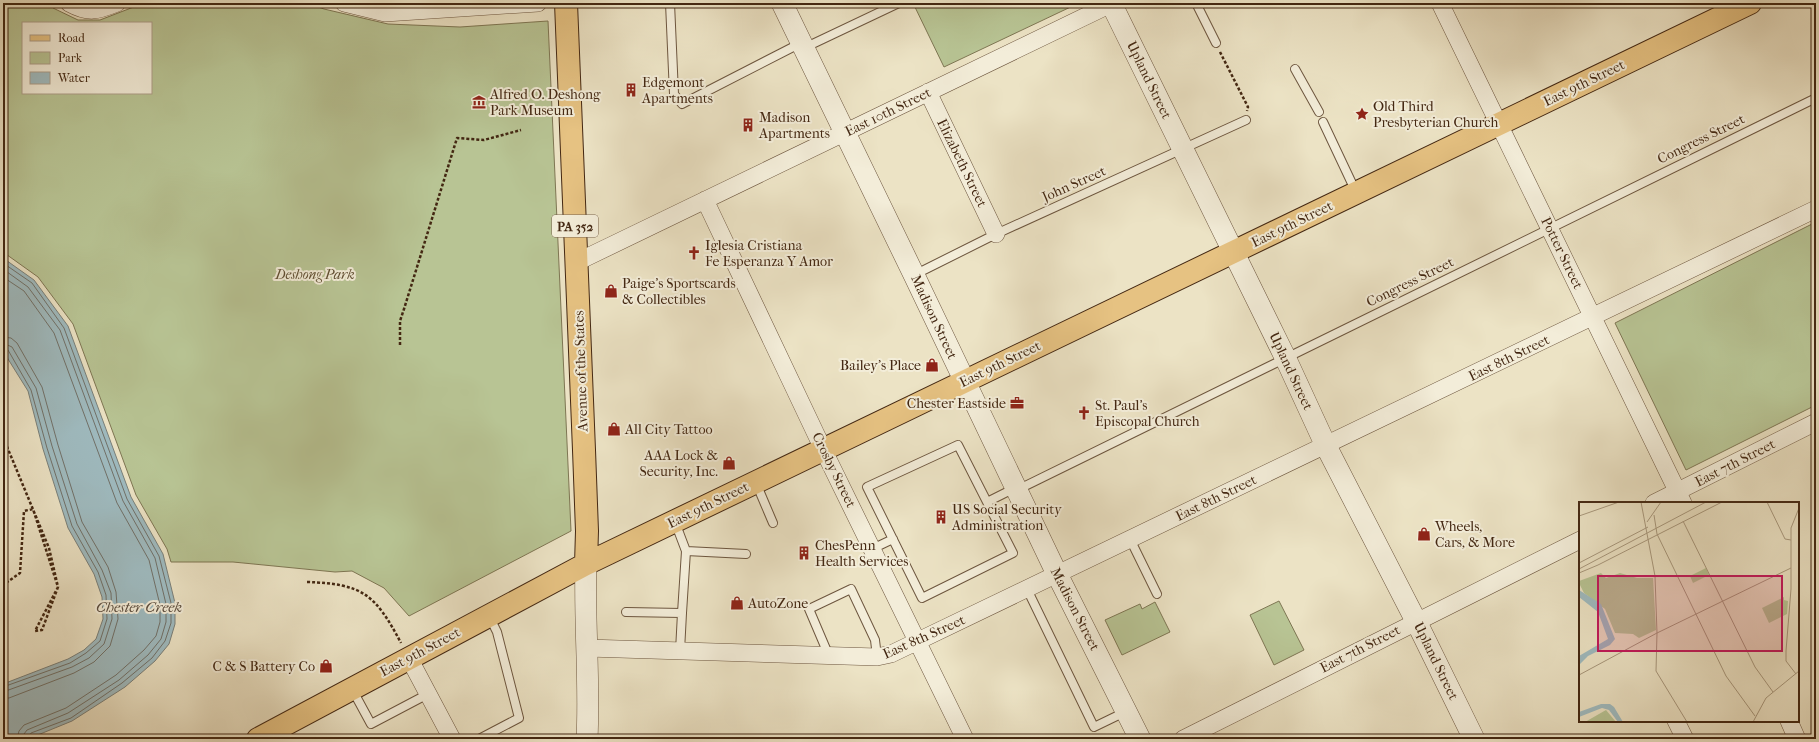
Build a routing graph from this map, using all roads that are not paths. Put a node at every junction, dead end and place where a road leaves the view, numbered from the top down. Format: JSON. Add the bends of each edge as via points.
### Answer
{"nodes":[{"id":1,"x":117,"y":3,"type":"edge"},
{"id":2,"x":344,"y":3,"type":"edge"},
{"id":3,"x":538,"y":3,"type":"edge"},
{"id":4,"x":566,"y":3,"type":"edge"},
{"id":5,"x":670,"y":3,"type":"edge"},
{"id":6,"x":782,"y":3,"type":"edge"},
{"id":7,"x":899,"y":3,"type":"edge"},
{"id":8,"x":1112,"y":3,"type":"edge"},
{"id":9,"x":1196,"y":3,"type":"edge"},
{"id":10,"x":1440,"y":3,"type":"edge"},
{"id":11,"x":1750,"y":3,"type":"edge"},
{"id":12,"x":73,"y":6,"type":"edge"},
{"id":13,"x":439,"y":6,"type":"edge"},
{"id":14,"x":1216,"y":43,"type":"road end"},
{"id":15,"x":802,"y":46,"type":"junction"},
{"id":16,"x":1295,"y":69,"type":"dead end"},
{"id":17,"x":928,"y":92,"type":"junction"},
{"id":18,"x":1816,"y":98,"type":"edge"},
{"id":19,"x":1319,"y":112,"type":"dead end"},
{"id":20,"x":1246,"y":120,"type":"road end"},
{"id":21,"x":1323,"y":122,"type":"dead end"},
{"id":22,"x":1499,"y":124,"type":"junction"},
{"id":23,"x":844,"y":133,"type":"junction"},
{"id":24,"x":1183,"y":149,"type":"junction"},
{"id":25,"x":1356,"y":193,"type":"junction"},
{"id":26,"x":705,"y":200,"type":"junction"},
{"id":27,"x":1816,"y":209,"type":"edge"},
{"id":28,"x":1549,"y":228,"type":"junction"},
{"id":29,"x":996,"y":234,"type":"junction"},
{"id":30,"x":1233,"y":252,"type":"junction"},
{"id":31,"x":577,"y":262,"type":"junction"},
{"id":32,"x":914,"y":275,"type":"junction"},
{"id":33,"x":1593,"y":318,"type":"junction"},
{"id":34,"x":1285,"y":357,"type":"junction"},
{"id":35,"x":964,"y":382,"type":"junction"},
{"id":36,"x":1816,"y":422,"type":"edge"},
{"id":37,"x":1326,"y":446,"type":"junction"},
{"id":38,"x":823,"y":449,"type":"junction"},
{"id":39,"x":755,"y":482,"type":"junction"},
{"id":40,"x":1016,"y":489,"type":"junction"},
{"id":41,"x":1680,"y":497,"type":"edge"},
{"id":42,"x":987,"y":502,"type":"junction"},
{"id":43,"x":1658,"y":502,"type":"edge"},
{"id":44,"x":674,"y":521,"type":"junction"},
{"id":45,"x":773,"y":523,"type":"dead end"},
{"id":46,"x":892,"y":539,"type":"junction"},
{"id":47,"x":1130,"y":539,"type":"junction"},
{"id":48,"x":1579,"y":540,"type":"edge"},
{"id":49,"x":872,"y":549,"type":"junction"},
{"id":50,"x":686,"y":551,"type":"junction"},
{"id":51,"x":746,"y":554,"type":"dead end"},
{"id":52,"x":586,"y":564,"type":"junction"},
{"id":53,"x":1057,"y":574,"type":"junction"},
{"id":54,"x":1027,"y":589,"type":"junction"},
{"id":55,"x":1157,"y":594,"type":"dead end"},
{"id":56,"x":626,"y":612,"type":"dead end"},
{"id":57,"x":682,"y":613,"type":"junction"},
{"id":58,"x":489,"y":616,"type":"junction"},
{"id":59,"x":1416,"y":621,"type":"junction"},
{"id":60,"x":917,"y":642,"type":"junction"},
{"id":61,"x":587,"y":648,"type":"junction"},
{"id":62,"x":680,"y":651,"type":"junction"},
{"id":63,"x":829,"y":656,"type":"junction"},
{"id":64,"x":409,"y":658,"type":"junction"},
{"id":65,"x":877,"y":658,"type":"junction"},
{"id":66,"x":352,"y":689,"type":"junction"},
{"id":67,"x":428,"y":694,"type":"junction"},
{"id":68,"x":1126,"y":711,"type":"junction"},
{"id":69,"x":1676,"y":722,"type":"edge"},
{"id":70,"x":1790,"y":722,"type":"edge"},
{"id":71,"x":258,"y":739,"type":"edge"},
{"id":72,"x":452,"y":739,"type":"edge"},
{"id":73,"x":479,"y":739,"type":"edge"},
{"id":74,"x":587,"y":739,"type":"edge"},
{"id":75,"x":965,"y":739,"type":"edge"},
{"id":76,"x":1140,"y":739,"type":"edge"},
{"id":77,"x":1183,"y":739,"type":"edge"},
{"id":78,"x":1474,"y":739,"type":"edge"},
{"id":79,"x":1685,"y":739,"type":"edge"},
{"id":80,"x":1798,"y":739,"type":"edge"}],
"edges":[{"from":1,"to":12,"type":"street","via":[[98,11]]},
{"from":2,"to":13,"type":"street","via":[[385,13]]},
{"from":3,"to":13,"type":"street"},
{"from":4,"to":31,"type":"main road","name":"Avenue of the States","number":"PA 352"},
{"from":5,"to":15,"type":"lane","via":[[674,94],[682,104]]},
{"from":6,"to":15,"type":"street","name":"Madison Street"},
{"from":7,"to":15,"type":"lane"},
{"from":8,"to":17,"type":"street","name":"East 10th Street"},
{"from":8,"to":24,"type":"street","name":"Upland Street"},
{"from":9,"to":14,"type":"lane"},
{"from":10,"to":22,"type":"street","name":"Potter Street"},
{"from":11,"to":22,"type":"main road","name":"East 9th Street"},
{"from":15,"to":23,"type":"street","name":"Madison Street"},
{"from":16,"to":19,"type":"lane"},
{"from":17,"to":23,"type":"street","name":"East 10th Street"},
{"from":17,"to":29,"type":"street","name":"Elizabeth Street"},
{"from":18,"to":28,"type":"lane","name":"Congress Street"},
{"from":20,"to":24,"type":"lane","name":"John Street"},
{"from":21,"to":25,"type":"lane"},
{"from":22,"to":25,"type":"main road","name":"East 9th Street"},
{"from":22,"to":28,"type":"street","name":"Potter Street"},
{"from":23,"to":26,"type":"street","name":"East 10th Street"},
{"from":23,"to":32,"type":"street","name":"Madison Street"},
{"from":24,"to":29,"type":"lane","name":"John Street"},
{"from":24,"to":30,"type":"street","name":"Upland Street"},
{"from":25,"to":30,"type":"main road","name":"East 9th Street"},
{"from":26,"to":31,"type":"street","name":"East 10th Street"},
{"from":26,"to":38,"type":"street","name":"Crosby Street"},
{"from":27,"to":33,"type":"street","name":"East 8th Street"},
{"from":28,"to":33,"type":"street","name":"Potter Street"},
{"from":28,"to":34,"type":"lane","name":"Congress Street"},
{"from":29,"to":32,"type":"lane","name":"John Street"},
{"from":30,"to":34,"type":"street","name":"Upland Street"},
{"from":30,"to":35,"type":"main road","name":"East 9th Street"},
{"from":31,"to":52,"type":"main road","name":"Avenue of the States","number":"PA 352","via":[[587,524]]},
{"from":32,"to":35,"type":"street","name":"Madison Street"},
{"from":33,"to":37,"type":"street","name":"East 8th Street"},
{"from":33,"to":41,"type":"street","name":"Potter Street"},
{"from":34,"to":37,"type":"street","name":"Upland Street"},
{"from":34,"to":40,"type":"lane","name":"Congress Street"},
{"from":35,"to":38,"type":"main road","name":"East 9th Street"},
{"from":35,"to":40,"type":"street","name":"Madison Street"},
{"from":36,"to":41,"type":"street","name":"East 7th Street"},
{"from":37,"to":47,"type":"street","name":"East 8th Street"},
{"from":37,"to":59,"type":"street","name":"Upland Street"},
{"from":38,"to":39,"type":"main road","name":"East 9th Street"},
{"from":38,"to":49,"type":"street","name":"Crosby Street"},
{"from":39,"to":44,"type":"main road","name":"East 9th Street"},
{"from":39,"to":45,"type":"lane"},
{"from":40,"to":42,"type":"lane","name":"Congress Street"},
{"from":40,"to":53,"type":"street","name":"Madison Street"},
{"from":41,"to":43,"type":"street","name":"East 7th Street"},
{"from":42,"to":46,"type":"lane","via":[[958,445],[867,487]]},
{"from":42,"to":46,"type":"lane","via":[[1013,553],[922,598]]},
{"from":44,"to":50,"type":"lane"},
{"from":44,"to":52,"type":"main road","name":"East 9th Street"},
{"from":46,"to":49,"type":"lane"},
{"from":47,"to":53,"type":"street","name":"East 8th Street"},
{"from":47,"to":55,"type":"lane"},
{"from":48,"to":59,"type":"street","name":"East 7th Street"},
{"from":49,"to":60,"type":"street","name":"Crosby Street"},
{"from":50,"to":51,"type":"lane"},
{"from":50,"to":57,"type":"lane"},
{"from":52,"to":58,"type":"main road","name":"East 9th Street"},
{"from":52,"to":61,"type":"street","name":"Avenue of the States"},
{"from":53,"to":54,"type":"street","name":"East 8th Street"},
{"from":53,"to":68,"type":"street","name":"Madison Street"},
{"from":54,"to":60,"type":"street","name":"East 8th Street"},
{"from":54,"to":68,"type":"lane","via":[[1094,727]]},
{"from":56,"to":57,"type":"lane"},
{"from":57,"to":62,"type":"lane"},
{"from":58,"to":64,"type":"main road","name":"East 9th Street"},
{"from":58,"to":73,"type":"lane","via":[[497,632],[519,718]]},
{"from":59,"to":77,"type":"street","name":"East 7th Street"},
{"from":59,"to":78,"type":"street","name":"Upland Street"},
{"from":60,"to":65,"type":"street","name":"East 8th Street"},
{"from":60,"to":75,"type":"street","name":"Crosby Street"},
{"from":61,"to":62,"type":"street","name":"East 8th Street"},
{"from":61,"to":74,"type":"street","name":"Avenue of the States"},
{"from":62,"to":63,"type":"street","name":"East 8th Street"},
{"from":63,"to":65,"type":"street","name":"East 8th Street"},
{"from":63,"to":65,"type":"lane","via":[[809,609],[851,589],[875,640]]},
{"from":64,"to":66,"type":"main road","name":"East 9th Street"},
{"from":64,"to":67,"type":"street"},
{"from":66,"to":67,"type":"lane","via":[[371,724]]},
{"from":66,"to":71,"type":"main road","name":"East 9th Street"},
{"from":67,"to":72,"type":"street"},
{"from":68,"to":76,"type":"street","name":"Madison Street"},
{"from":69,"to":79,"type":"street"},
{"from":70,"to":80,"type":"street"}]}
